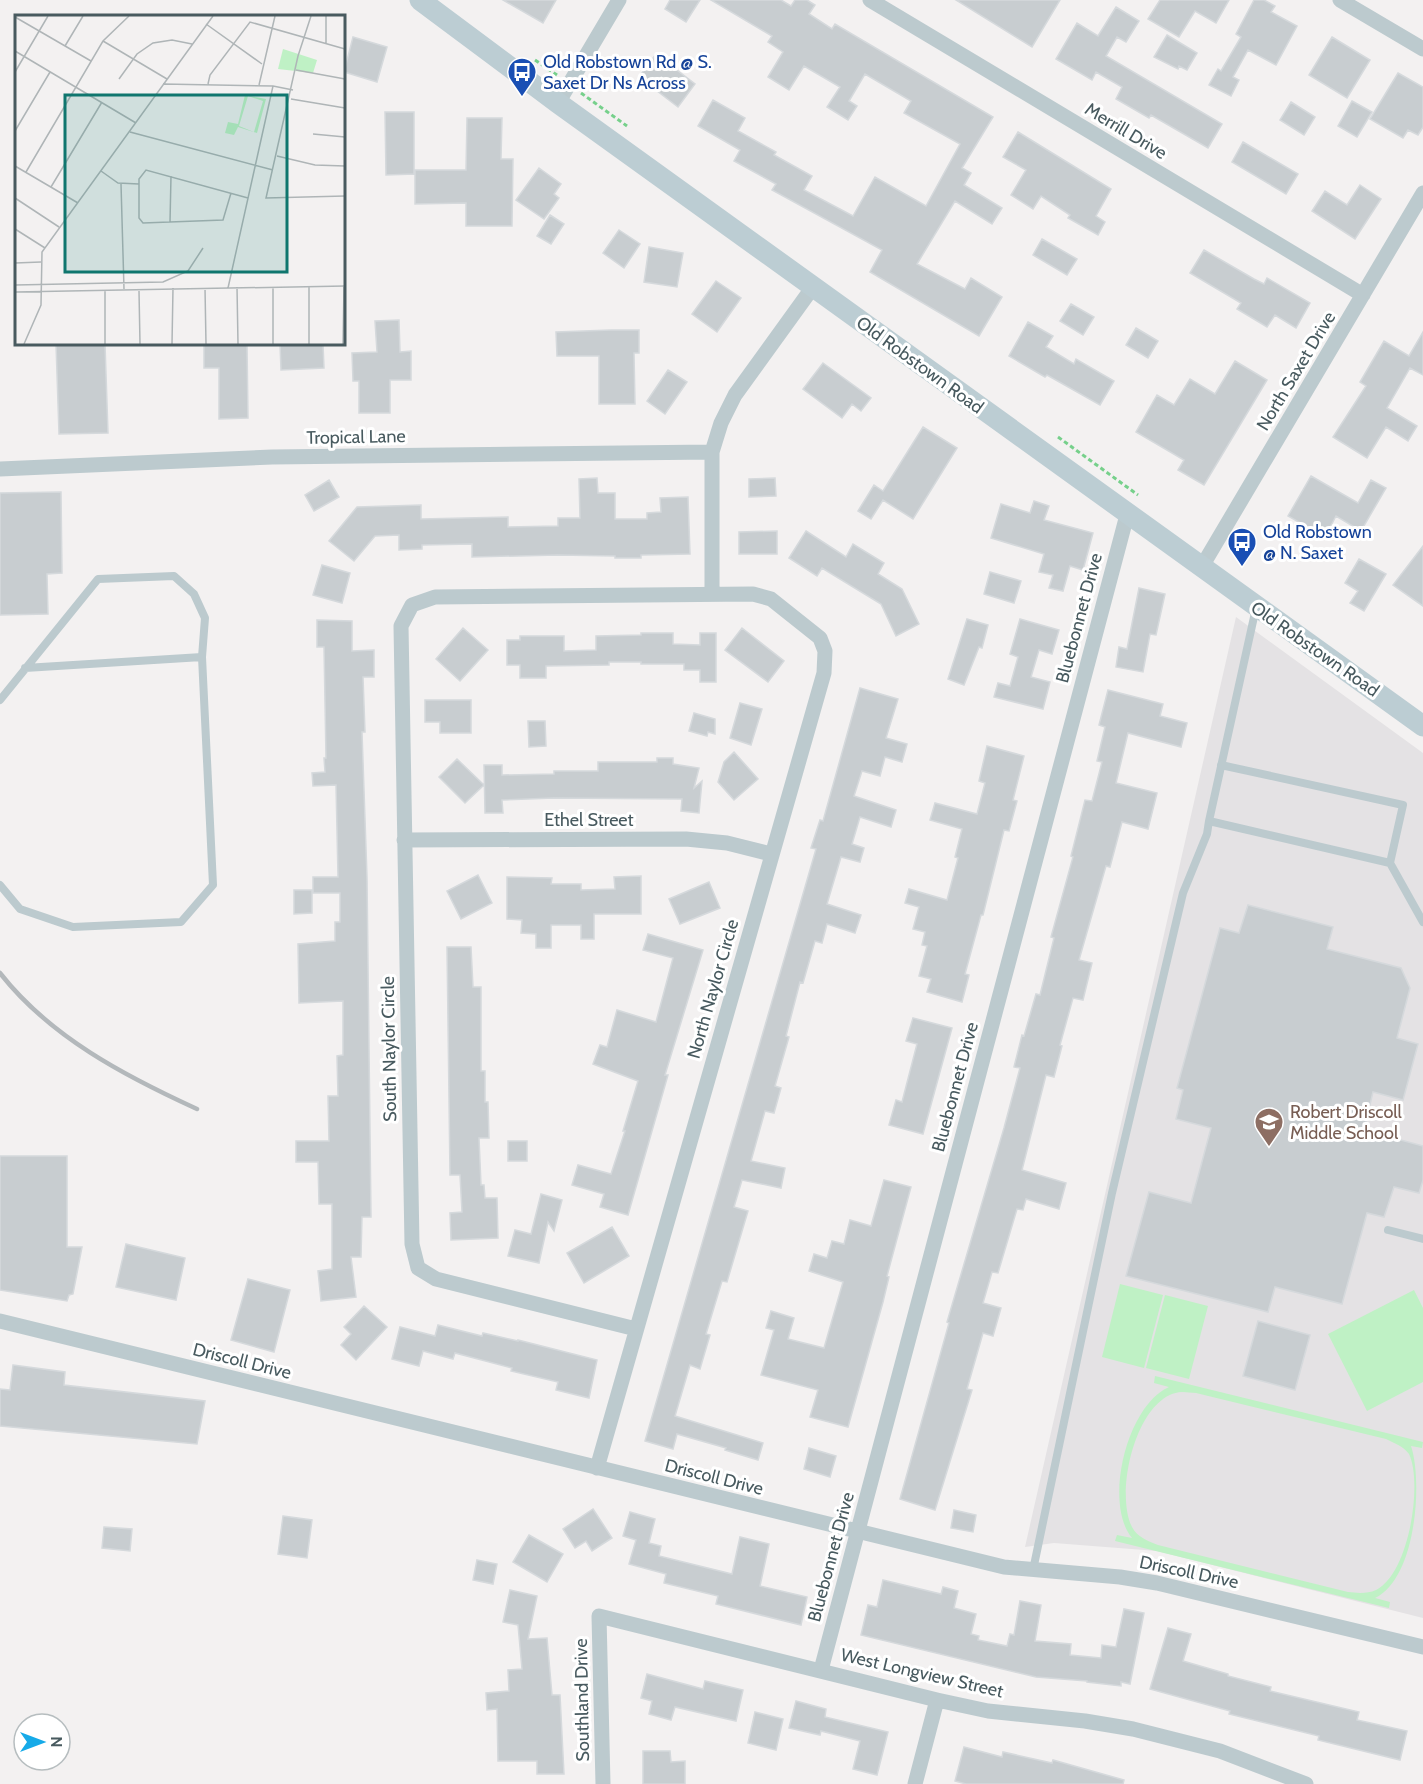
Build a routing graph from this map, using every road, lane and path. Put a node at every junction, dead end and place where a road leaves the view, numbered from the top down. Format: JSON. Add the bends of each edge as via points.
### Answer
{"nodes":[{"id":1,"x":420,"y":0,"type":"edge"},
{"id":2,"x":619,"y":0,"type":"edge"},
{"id":3,"x":870,"y":0,"type":"edge"},
{"id":4,"x":1340,"y":0,"type":"edge"},
{"id":5,"x":1423,"y":49,"type":"edge"},
{"id":6,"x":558,"y":103,"type":"junction"},
{"id":7,"x":1423,"y":193,"type":"edge"},
{"id":8,"x":813,"y":288,"type":"junction"},
{"id":9,"x":1363,"y":295,"type":"junction"},
{"id":10,"x":712,"y":452,"type":"junction"},
{"id":11,"x":0,"y":469,"type":"edge"},
{"id":12,"x":1127,"y":515,"type":"junction"},
{"id":13,"x":1201,"y":568,"type":"junction"},
{"id":14,"x":712,"y":593,"type":"junction"},
{"id":15,"x":412,"y":605,"type":"joint"},
{"id":16,"x":1256,"y":608,"type":"junction"},
{"id":17,"x":202,"y":657,"type":"junction"},
{"id":18,"x":25,"y":668,"type":"junction"},
{"id":19,"x":0,"y":700,"type":"edge"},
{"id":20,"x":1423,"y":726,"type":"edge"},
{"id":21,"x":1221,"y":765,"type":"junction"},
{"id":22,"x":1209,"y":821,"type":"junction"},
{"id":23,"x":404,"y":840,"type":"junction"},
{"id":24,"x":771,"y":854,"type":"junction"},
{"id":25,"x":1390,"y":863,"type":"junction"},
{"id":26,"x":0,"y":885,"type":"edge"},
{"id":27,"x":1423,"y":922,"type":"edge"},
{"id":28,"x":1388,"y":1230,"type":"dead end"},
{"id":29,"x":1423,"y":1239,"type":"edge"},
{"id":30,"x":0,"y":1321,"type":"edge"},
{"id":31,"x":636,"y":1329,"type":"junction"},
{"id":32,"x":597,"y":1468,"type":"junction"},
{"id":33,"x":858,"y":1532,"type":"junction"},
{"id":34,"x":1033,"y":1570,"type":"junction"},
{"id":35,"x":599,"y":1616,"type":"joint"},
{"id":36,"x":1423,"y":1647,"type":"edge"},
{"id":37,"x":821,"y":1670,"type":"junction"},
{"id":38,"x":937,"y":1700,"type":"junction"},
{"id":39,"x":603,"y":1784,"type":"edge"},
{"id":40,"x":915,"y":1784,"type":"edge"},
{"id":41,"x":1306,"y":1784,"type":"edge"}],
"edges":[{"from":1,"to":6,"type":"street","name":"Old Robstown Road"},
{"from":2,"to":6,"type":"street"},
{"from":3,"to":9,"type":"street","name":"Merrill Drive"},
{"from":4,"to":5,"type":"street"},
{"from":6,"to":8,"type":"street","name":"Old Robstown Road"},
{"from":7,"to":9,"type":"street","name":"North Saxet Drive"},
{"from":8,"to":10,"type":"street","via":[[735,395]]},
{"from":8,"to":12,"type":"street","name":"Old Robstown Road"},
{"from":9,"to":13,"type":"street","name":"North Saxet Drive"},
{"from":10,"to":11,"type":"street","name":"Tropical Lane","via":[[272,457]]},
{"from":10,"to":14,"type":"street"},
{"from":12,"to":13,"type":"street","name":"Old Robstown Road"},
{"from":12,"to":33,"type":"street","name":"Bluebonnet Drive"},
{"from":13,"to":16,"type":"street","name":"Old Robstown Road"},
{"from":14,"to":15,"type":"street","name":"North Naylor Circle","via":[[435,597]]},
{"from":14,"to":24,"type":"street","name":"North Naylor Circle","via":[[753,594],[771,599],[820,638],[825,651],[824,673]]},
{"from":15,"to":23,"type":"street","name":"South Naylor Circle","via":[[401,626]]},
{"from":16,"to":20,"type":"street","name":"Old Robstown Road"},
{"from":16,"to":21,"type":"lane"},
{"from":17,"to":18,"type":"lane"},
{"from":17,"to":18,"type":"lane","via":[[205,618],[194,594],[174,576],[98,579]]},
{"from":17,"to":26,"type":"lane","via":[[213,885],[181,922],[73,927],[21,909]]},
{"from":18,"to":19,"type":"lane"},
{"from":21,"to":22,"type":"lane"},
{"from":21,"to":25,"type":"lane","via":[[1403,805]]},
{"from":22,"to":25,"type":"lane"},
{"from":22,"to":34,"type":"lane","via":[[1183,893],[1112,1193]]},
{"from":23,"to":24,"type":"street","name":"Ethel Street","via":[[686,839],[727,843]]},
{"from":23,"to":31,"type":"street","name":"South Naylor Circle","via":[[412,1244],[418,1268],[436,1279]]},
{"from":24,"to":31,"type":"street","name":"North Naylor Circle"},
{"from":25,"to":27,"type":"lane"},
{"from":28,"to":29,"type":"lane"},
{"from":30,"to":32,"type":"street","name":"Driscoll Drive"},
{"from":31,"to":32,"type":"street","name":"North Naylor Circle"},
{"from":32,"to":33,"type":"street","name":"Driscoll Drive"},
{"from":33,"to":34,"type":"street","name":"Driscoll Drive","via":[[1004,1567]]},
{"from":33,"to":37,"type":"street","name":"Bluebonnet Drive"},
{"from":34,"to":36,"type":"street","name":"Driscoll Drive","via":[[1157,1582]]},
{"from":35,"to":37,"type":"street","name":"West Longview Street"},
{"from":35,"to":39,"type":"street","name":"Southland Drive"},
{"from":37,"to":38,"type":"street","name":"West Longview Street"},
{"from":38,"to":40,"type":"street"},
{"from":38,"to":41,"type":"street","name":"West Longview Street","via":[[988,1711],[1133,1729],[1220,1751]]}]}
